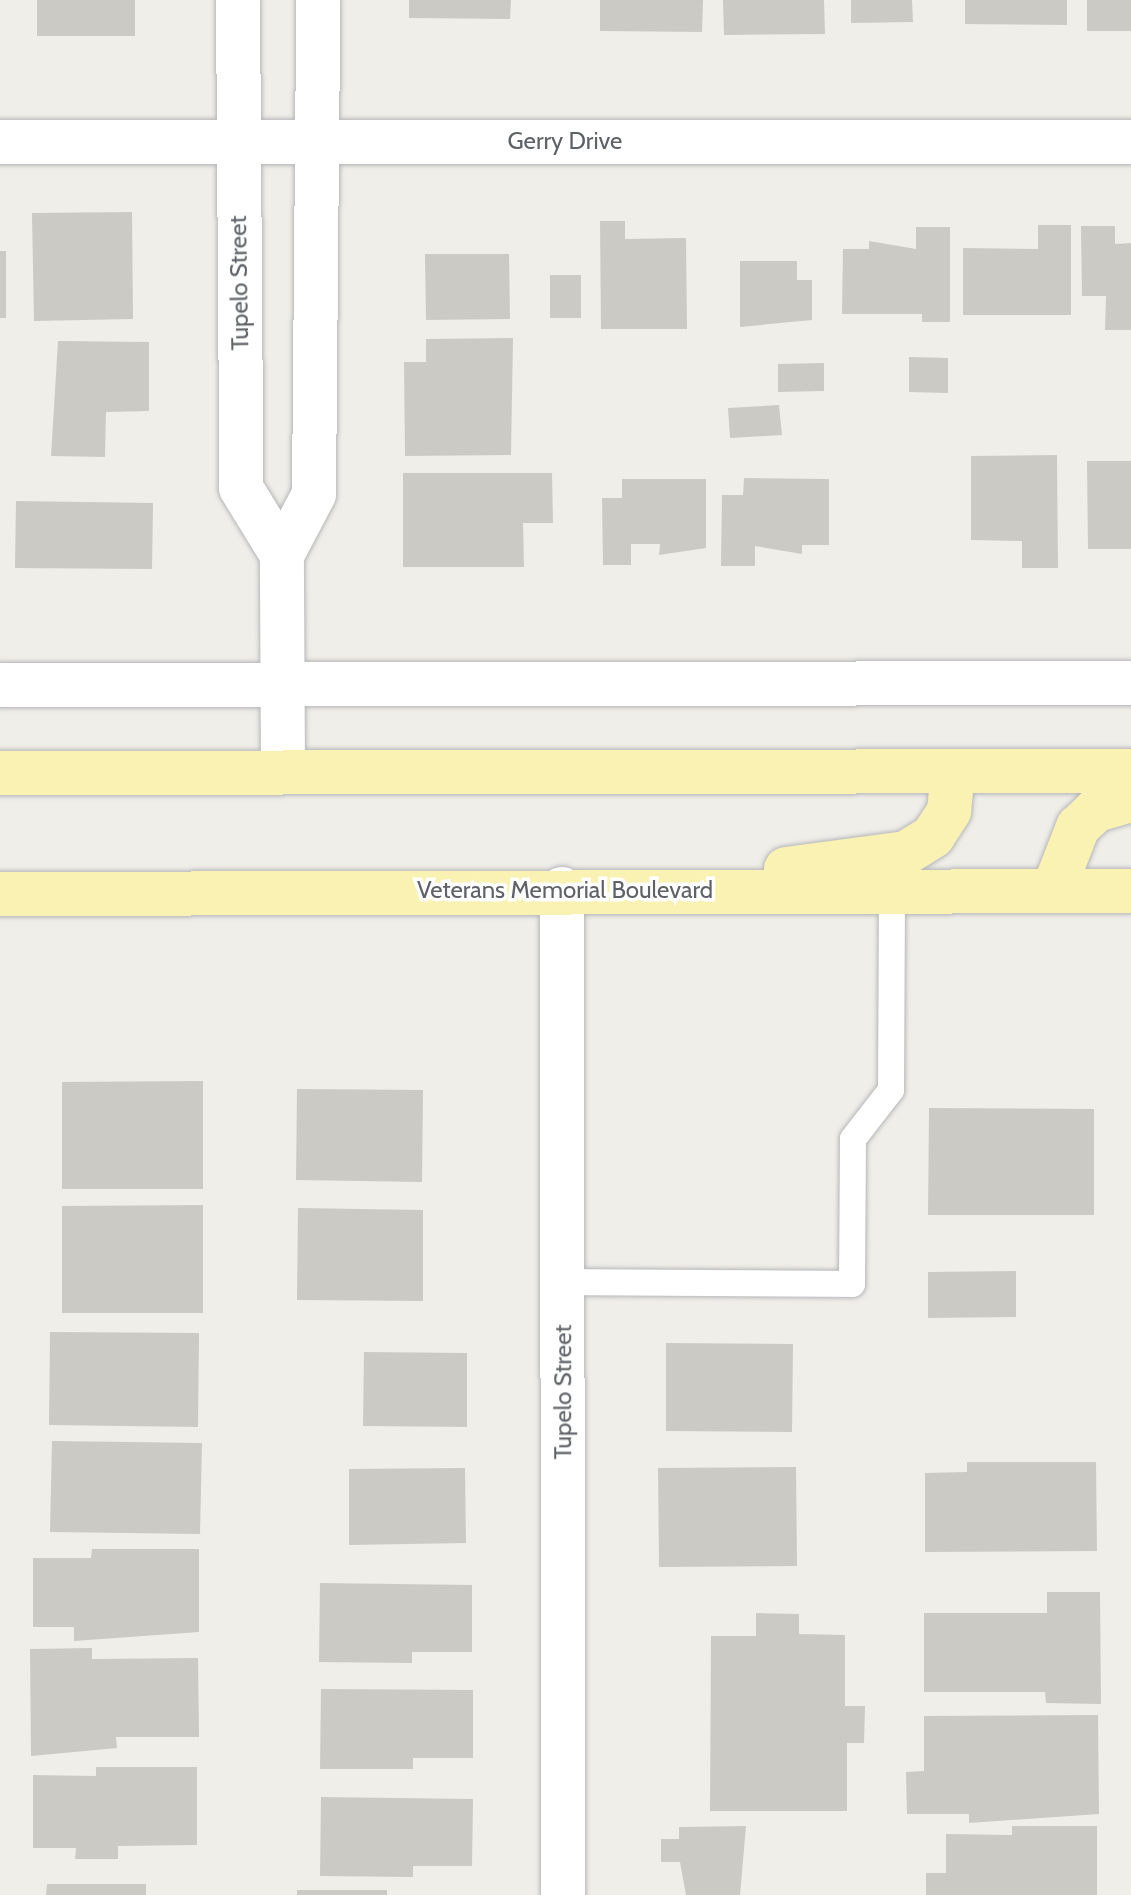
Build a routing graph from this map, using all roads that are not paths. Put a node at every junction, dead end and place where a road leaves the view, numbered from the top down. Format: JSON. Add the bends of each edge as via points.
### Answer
{"nodes":[{"id":1,"x":238,"y":0,"type":"edge"},
{"id":2,"x":318,"y":0,"type":"edge"},
{"id":3,"x":237,"y":141,"type":"junction"},
{"id":4,"x":317,"y":141,"type":"junction"},
{"id":5,"x":0,"y":142,"type":"edge"},
{"id":6,"x":1131,"y":142,"type":"edge"},
{"id":7,"x":282,"y":555,"type":"junction"},
{"id":8,"x":1131,"y":683,"type":"edge"},
{"id":9,"x":283,"y":684,"type":"junction"},
{"id":10,"x":0,"y":685,"type":"edge"},
{"id":11,"x":283,"y":771,"type":"junction"},
{"id":12,"x":953,"y":771,"type":"junction"},
{"id":13,"x":1131,"y":771,"type":"edge"},
{"id":14,"x":0,"y":773,"type":"edge"},
{"id":15,"x":1131,"y":800,"type":"edge"},
{"id":16,"x":562,"y":889,"type":"junction"},
{"id":17,"x":657,"y":890,"type":"junction"},
{"id":18,"x":892,"y":891,"type":"junction"},
{"id":19,"x":1053,"y":891,"type":"junction"},
{"id":20,"x":1131,"y":891,"type":"edge"},
{"id":21,"x":0,"y":894,"type":"edge"},
{"id":22,"x":563,"y":1282,"type":"junction"},
{"id":23,"x":563,"y":1895,"type":"edge"}],
"edges":[{"from":1,"to":3,"type":"street","name":"Tupelo Street"},
{"from":2,"to":4,"type":"street"},
{"from":3,"to":4,"type":"street","name":"Gerry Drive"},
{"from":3,"to":5,"type":"street","name":"Gerry Drive"},
{"from":3,"to":7,"type":"street","name":"Tupelo Street","via":[[241,488]]},
{"from":4,"to":6,"type":"street","name":"Gerry Drive"},
{"from":4,"to":7,"type":"street","via":[[314,494]]},
{"from":7,"to":9,"type":"street"},
{"from":8,"to":9,"type":"street"},
{"from":9,"to":10,"type":"street"},
{"from":9,"to":11,"type":"street"},
{"from":11,"to":12,"type":"main road"},
{"from":11,"to":14,"type":"main road"},
{"from":12,"to":13,"type":"main road"},
{"from":12,"to":17,"type":"main road","via":[[949,811],[933,836],[906,853]]},
{"from":15,"to":19,"type":"main road","via":[[1096,810],[1078,827]]},
{"from":16,"to":17,"type":"main road","name":"Veterans Memorial Boulevard"},
{"from":16,"to":21,"type":"main road","name":"Veterans Memorial Boulevard"},
{"from":16,"to":22,"type":"street","name":"Tupelo Street"},
{"from":17,"to":18,"type":"main road","name":"Veterans Memorial Boulevard"},
{"from":18,"to":19,"type":"main road","name":"Veterans Memorial Boulevard"},
{"from":18,"to":22,"type":"lane","via":[[891,1090],[853,1139],[852,1284]]},
{"from":19,"to":20,"type":"main road","name":"Veterans Memorial Boulevard"},
{"from":22,"to":23,"type":"street","name":"Tupelo Street"}]}
